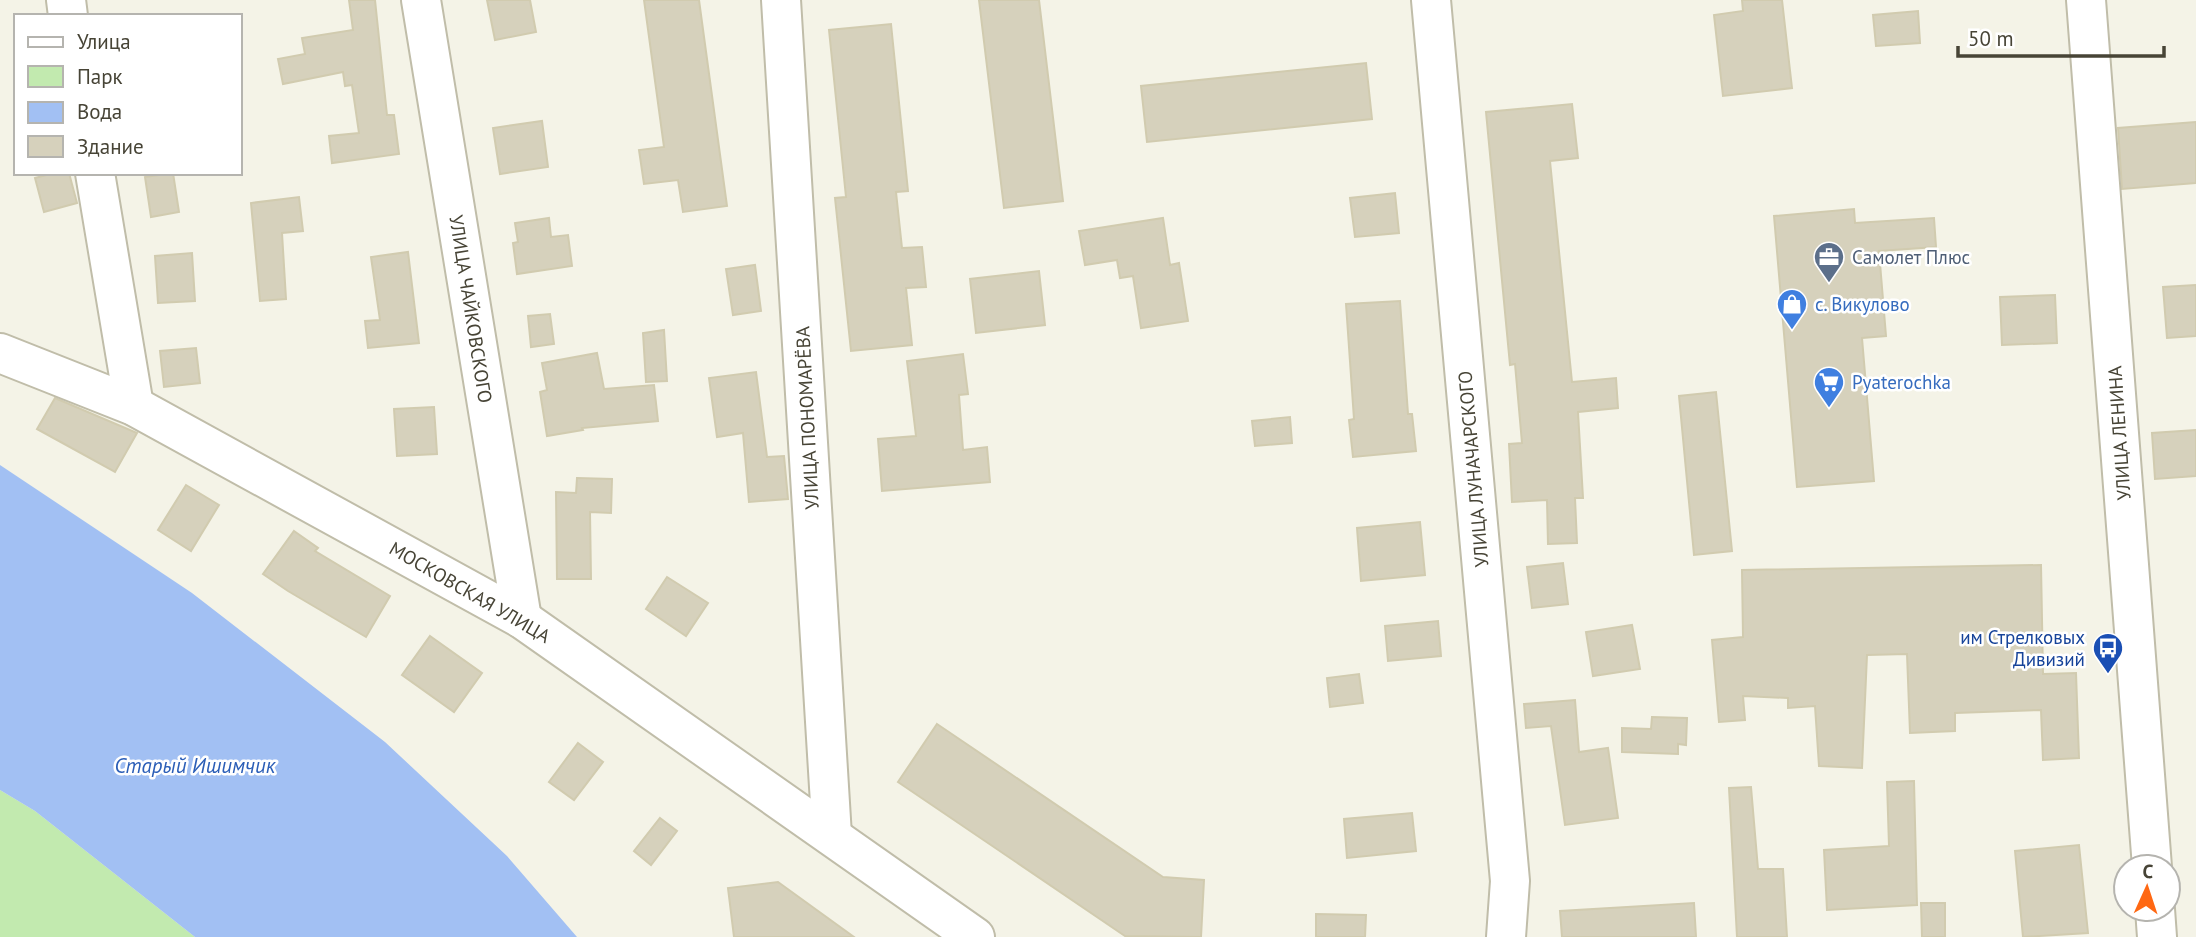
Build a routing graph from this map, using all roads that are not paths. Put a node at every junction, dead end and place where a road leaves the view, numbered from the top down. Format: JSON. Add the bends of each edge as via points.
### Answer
{"nodes":[{"id":1,"x":421,"y":0,"type":"edge"},
{"id":2,"x":781,"y":0,"type":"edge"},
{"id":3,"x":1432,"y":0,"type":"edge"},
{"id":4,"x":2086,"y":0,"type":"edge"},
{"id":5,"x":95,"y":175,"type":"edge"},
{"id":6,"x":0,"y":353,"type":"edge"},
{"id":7,"x":134,"y":406,"type":"junction"},
{"id":8,"x":522,"y":618,"type":"junction"},
{"id":9,"x":832,"y":836,"type":"junction"},
{"id":10,"x":2151,"y":853,"type":"edge"},
{"id":11,"x":975,"y":937,"type":"edge"},
{"id":12,"x":1506,"y":937,"type":"edge"}],
"edges":[{"from":1,"to":8,"type":"street","name":"УЛИЦА ЧАЙКОВСКОГО"},
{"from":2,"to":9,"type":"street","name":"УЛИЦА ПОНОМАРЁВА"},
{"from":3,"to":12,"type":"street","name":"УЛИЦА ЛУНАЧАРСКОГО","via":[[1510,881]]},
{"from":4,"to":10,"type":"street","name":"УЛИЦА ЛЕНИНА"},
{"from":5,"to":7,"type":"street"},
{"from":6,"to":7,"type":"street","name":"МОСКОВСКАЯ УЛИЦА"},
{"from":7,"to":8,"type":"street","name":"МОСКОВСКАЯ УЛИЦА"},
{"from":8,"to":9,"type":"street","name":"МОСКОВСКАЯ УЛИЦА"},
{"from":9,"to":11,"type":"street","name":"МОСКОВСКАЯ УЛИЦА"}]}
